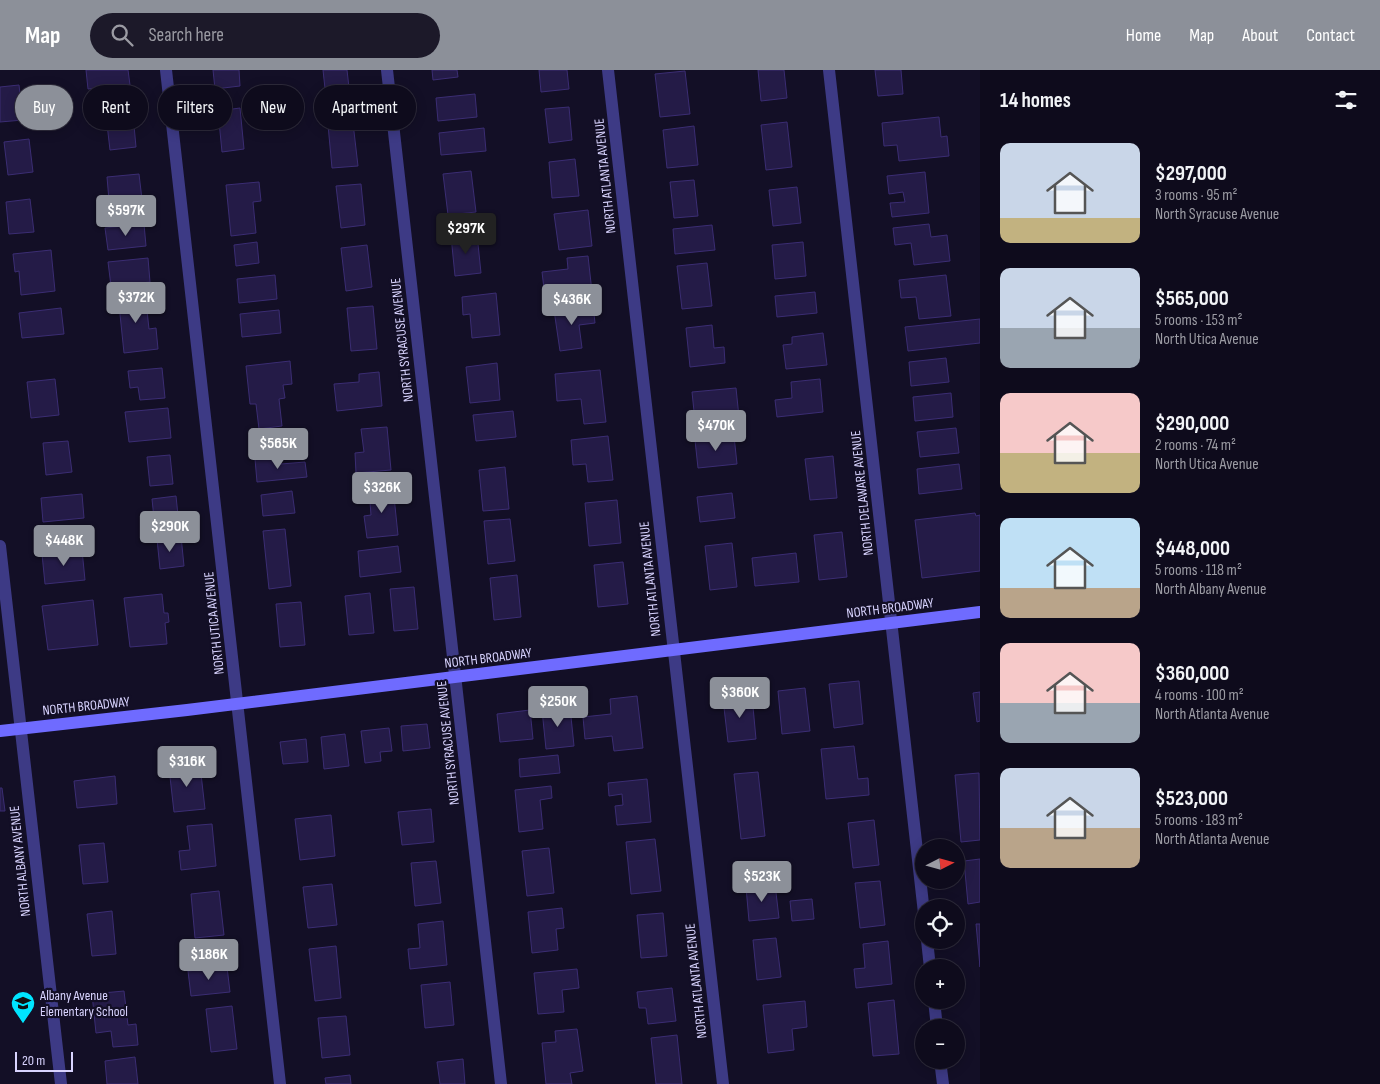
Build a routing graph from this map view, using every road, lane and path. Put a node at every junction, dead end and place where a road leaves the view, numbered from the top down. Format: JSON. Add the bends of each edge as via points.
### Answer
{"nodes":[{"id":1,"x":166,"y":70,"type":"edge"},
{"id":2,"x":387,"y":70,"type":"edge"},
{"id":3,"x":608,"y":70,"type":"edge"},
{"id":4,"x":829,"y":70,"type":"edge"},
{"id":5,"x":0,"y":546,"type":"edge"},
{"id":6,"x":980,"y":612,"type":"edge"},
{"id":7,"x":891,"y":623,"type":"junction"},
{"id":8,"x":673,"y":650,"type":"junction"},
{"id":9,"x":456,"y":677,"type":"junction"},
{"id":10,"x":238,"y":703,"type":"junction"},
{"id":11,"x":20,"y":729,"type":"junction"},
{"id":12,"x":0,"y":731,"type":"edge"},
{"id":13,"x":922,"y":899,"type":"edge"},
{"id":14,"x":941,"y":1069,"type":"edge"},
{"id":15,"x":61,"y":1084,"type":"edge"},
{"id":16,"x":280,"y":1084,"type":"edge"},
{"id":17,"x":501,"y":1084,"type":"edge"},
{"id":18,"x":722,"y":1084,"type":"edge"},
{"id":19,"x":943,"y":1084,"type":"edge"}],
"edges":[{"from":1,"to":10,"type":"street","name":"NORTH UTICA AVENUE"},
{"from":2,"to":9,"type":"street","name":"NORTH SYRACUSE AVENUE"},
{"from":3,"to":8,"type":"street","name":"NORTH ATLANTA AVENUE"},
{"from":4,"to":7,"type":"street","name":"NORTH DELAWARE AVENUE"},
{"from":5,"to":11,"type":"street","name":"NORTH ALBANY AVENUE"},
{"from":6,"to":7,"type":"main road","name":"NORTH BROADWAY"},
{"from":7,"to":8,"type":"main road","name":"NORTH BROADWAY"},
{"from":7,"to":13,"type":"street","name":"NORTH DELAWARE AVENUE"},
{"from":8,"to":9,"type":"main road","name":"NORTH BROADWAY"},
{"from":8,"to":18,"type":"street","name":"NORTH ATLANTA AVENUE"},
{"from":9,"to":10,"type":"main road","name":"NORTH BROADWAY"},
{"from":9,"to":17,"type":"street","name":"NORTH SYRACUSE AVENUE"},
{"from":10,"to":11,"type":"main road","name":"NORTH BROADWAY"},
{"from":10,"to":16,"type":"street","name":"NORTH UTICA AVENUE"},
{"from":11,"to":12,"type":"main road","name":"NORTH BROADWAY"},
{"from":11,"to":15,"type":"street","name":"NORTH ALBANY AVENUE"},
{"from":14,"to":19,"type":"street"}]}
